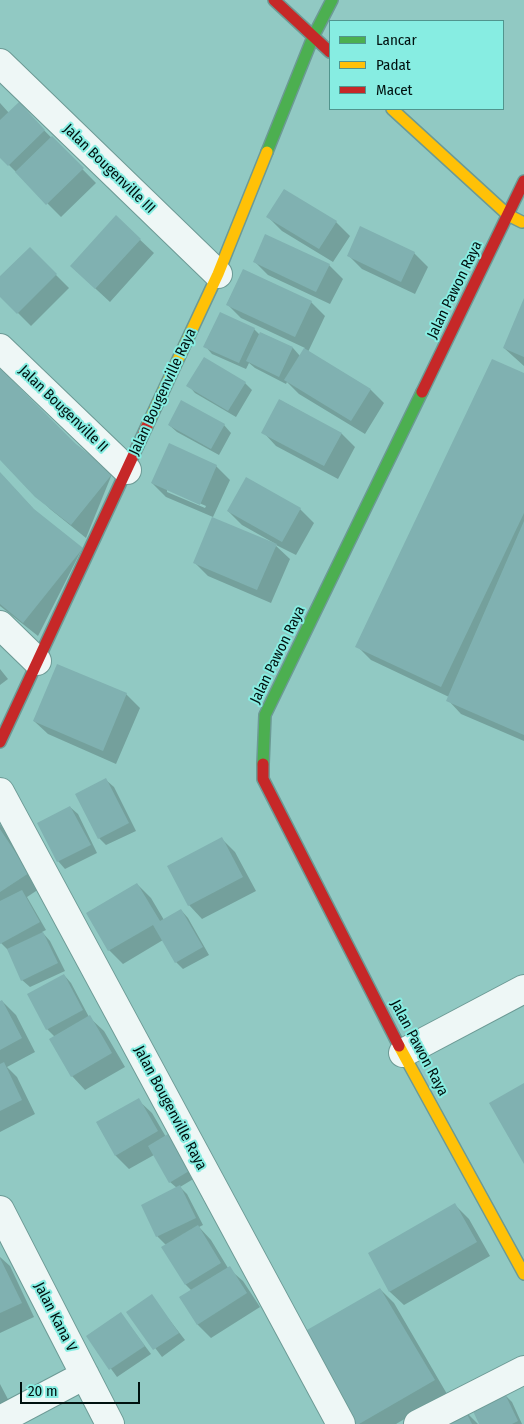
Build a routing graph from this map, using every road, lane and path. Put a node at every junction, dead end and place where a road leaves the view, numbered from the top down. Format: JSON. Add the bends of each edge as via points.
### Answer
{"nodes":[{"id":1,"x":274,"y":0,"type":"edge"},
{"id":2,"x":332,"y":0,"type":"edge"},
{"id":3,"x":313,"y":37,"type":"junction"},
{"id":4,"x":329,"y":51,"type":"edge"},
{"id":5,"x":0,"y":63,"type":"edge"},
{"id":6,"x":393,"y":110,"type":"edge"},
{"id":7,"x":524,"y":181,"type":"edge"},
{"id":8,"x":508,"y":215,"type":"junction"},
{"id":9,"x":524,"y":223,"type":"edge"},
{"id":10,"x":218,"y":274,"type":"junction"},
{"id":11,"x":0,"y":348,"type":"edge"},
{"id":12,"x":127,"y":470,"type":"junction"},
{"id":13,"x":0,"y":625,"type":"edge"},
{"id":14,"x":37,"y":661,"type":"junction"},
{"id":15,"x":0,"y":742,"type":"edge"},
{"id":16,"x":0,"y":792,"type":"edge"},
{"id":17,"x":524,"y":989,"type":"edge"},
{"id":18,"x":404,"y":1053,"type":"junction"},
{"id":19,"x":4,"y":1226,"type":"edge"},
{"id":20,"x":524,"y":1274,"type":"edge"},
{"id":21,"x":524,"y":1370,"type":"edge"},
{"id":22,"x":85,"y":1375,"type":"junction"},
{"id":23,"x":0,"y":1420,"type":"edge"},
{"id":24,"x":110,"y":1424,"type":"edge"},
{"id":25,"x":341,"y":1424,"type":"edge"},
{"id":26,"x":418,"y":1424,"type":"edge"}],
"edges":[{"from":1,"to":3,"type":"street"},
{"from":2,"to":3,"type":"street","name":"Jalan Bougenville Raya"},
{"from":3,"to":4,"type":"street"},
{"from":3,"to":10,"type":"street","name":"Jalan Bougenville Raya"},
{"from":5,"to":10,"type":"street","name":"Jalan Bougenville III"},
{"from":6,"to":8,"type":"street"},
{"from":7,"to":8,"type":"street","name":"Jalan Pawon Raya"},
{"from":8,"to":9,"type":"street"},
{"from":8,"to":18,"type":"street","name":"Jalan Pawon Raya","via":[[265,715],[263,779]]},
{"from":10,"to":12,"type":"street","name":"Jalan Bougenville Raya"},
{"from":11,"to":12,"type":"street","name":"Jalan Bougenville II"},
{"from":12,"to":14,"type":"street","name":"Jalan Bougenville Raya"},
{"from":13,"to":14,"type":"street"},
{"from":14,"to":15,"type":"street","name":"Jalan Bougenville Raya"},
{"from":16,"to":25,"type":"street","name":"Jalan Bougenville Raya"},
{"from":17,"to":18,"type":"street"},
{"from":18,"to":20,"type":"street","name":"Jalan Pawon Raya"},
{"from":19,"to":22,"type":"street","name":"Jalan Kana V"},
{"from":21,"to":26,"type":"street"},
{"from":22,"to":23,"type":"street"},
{"from":22,"to":24,"type":"street","name":"Jalan Kana V"}]}
